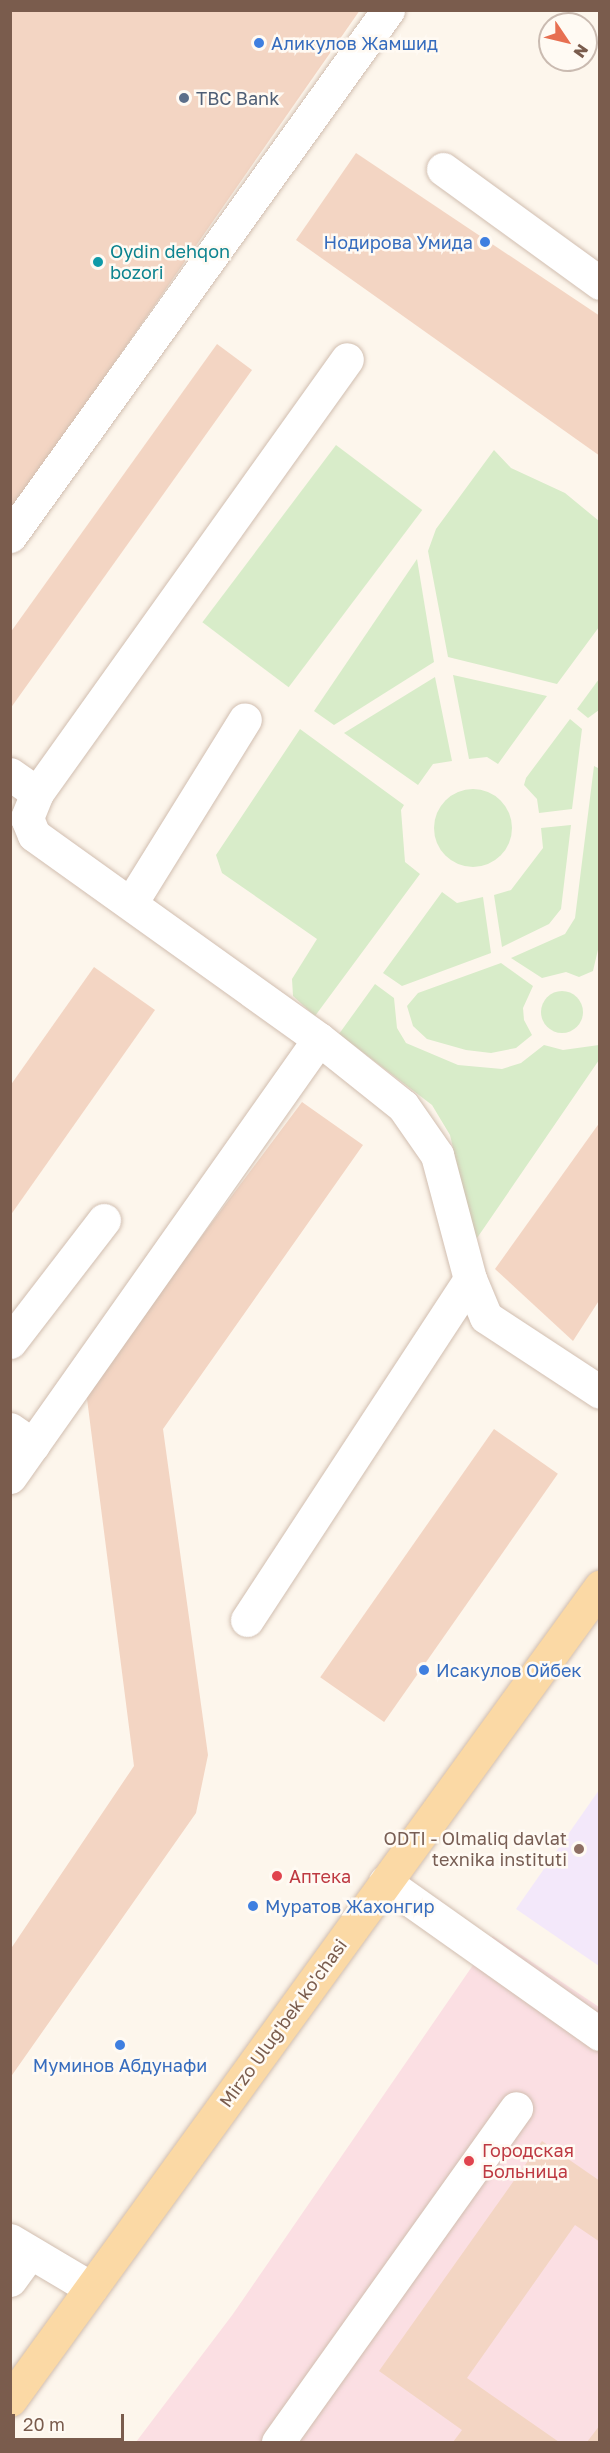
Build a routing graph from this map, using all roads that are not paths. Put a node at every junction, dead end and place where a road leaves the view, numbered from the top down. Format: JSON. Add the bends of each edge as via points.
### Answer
{"nodes":[{"id":1,"x":388,"y":10,"type":"edge"},
{"id":2,"x":443,"y":169,"type":"dead end"},
{"id":3,"x":600,"y":283,"type":"edge"},
{"id":4,"x":347,"y":359,"type":"dead end"},
{"id":5,"x":10,"y":536,"type":"edge"},
{"id":6,"x":245,"y":719,"type":"dead end"},
{"id":7,"x":10,"y":774,"type":"edge"},
{"id":8,"x":37,"y":793,"type":"junction"},
{"id":9,"x":131,"y":903,"type":"junction"},
{"id":10,"x":319,"y":1039,"type":"junction"},
{"id":11,"x":104,"y":1220,"type":"dead end"},
{"id":12,"x":470,"y":1279,"type":"junction"},
{"id":13,"x":10,"y":1342,"type":"edge"},
{"id":14,"x":600,"y":1392,"type":"edge"},
{"id":15,"x":22,"y":1437,"type":"edge"},
{"id":16,"x":10,"y":1477,"type":"edge"},
{"id":17,"x":600,"y":1587,"type":"edge"},
{"id":18,"x":247,"y":1620,"type":"dead end"},
{"id":19,"x":385,"y":1882,"type":"junction"},
{"id":20,"x":600,"y":2034,"type":"edge"},
{"id":21,"x":516,"y":2108,"type":"dead end"},
{"id":22,"x":20,"y":2246,"type":"edge"},
{"id":23,"x":10,"y":2280,"type":"edge"},
{"id":24,"x":91,"y":2288,"type":"junction"},
{"id":25,"x":10,"y":2400,"type":"edge"},
{"id":26,"x":278,"y":2442,"type":"edge"}],
"edges":[{"from":1,"to":5,"type":"lane"},
{"from":2,"to":3,"type":"lane"},
{"from":4,"to":8,"type":"lane"},
{"from":6,"to":9,"type":"lane"},
{"from":7,"to":8,"type":"lane"},
{"from":8,"to":9,"type":"lane","via":[[27,818],[29,830]]},
{"from":9,"to":10,"type":"lane"},
{"from":10,"to":12,"type":"lane","via":[[403,1106],[438,1155]]},
{"from":10,"to":15,"type":"lane"},
{"from":11,"to":13,"type":"lane"},
{"from":12,"to":14,"type":"lane","via":[[486,1317]]},
{"from":12,"to":18,"type":"lane"},
{"from":15,"to":16,"type":"lane"},
{"from":17,"to":19,"type":"main road","name":"Mirzo Ulug'bek ko'chasi"},
{"from":19,"to":20,"type":"lane"},
{"from":19,"to":24,"type":"main road","name":"Mirzo Ulug'bek ko'chasi"},
{"from":21,"to":26,"type":"lane"},
{"from":22,"to":23,"type":"lane"},
{"from":22,"to":24,"type":"lane"},
{"from":24,"to":25,"type":"main road","name":"Mirzo Ulug'bek ko'chasi"}]}
